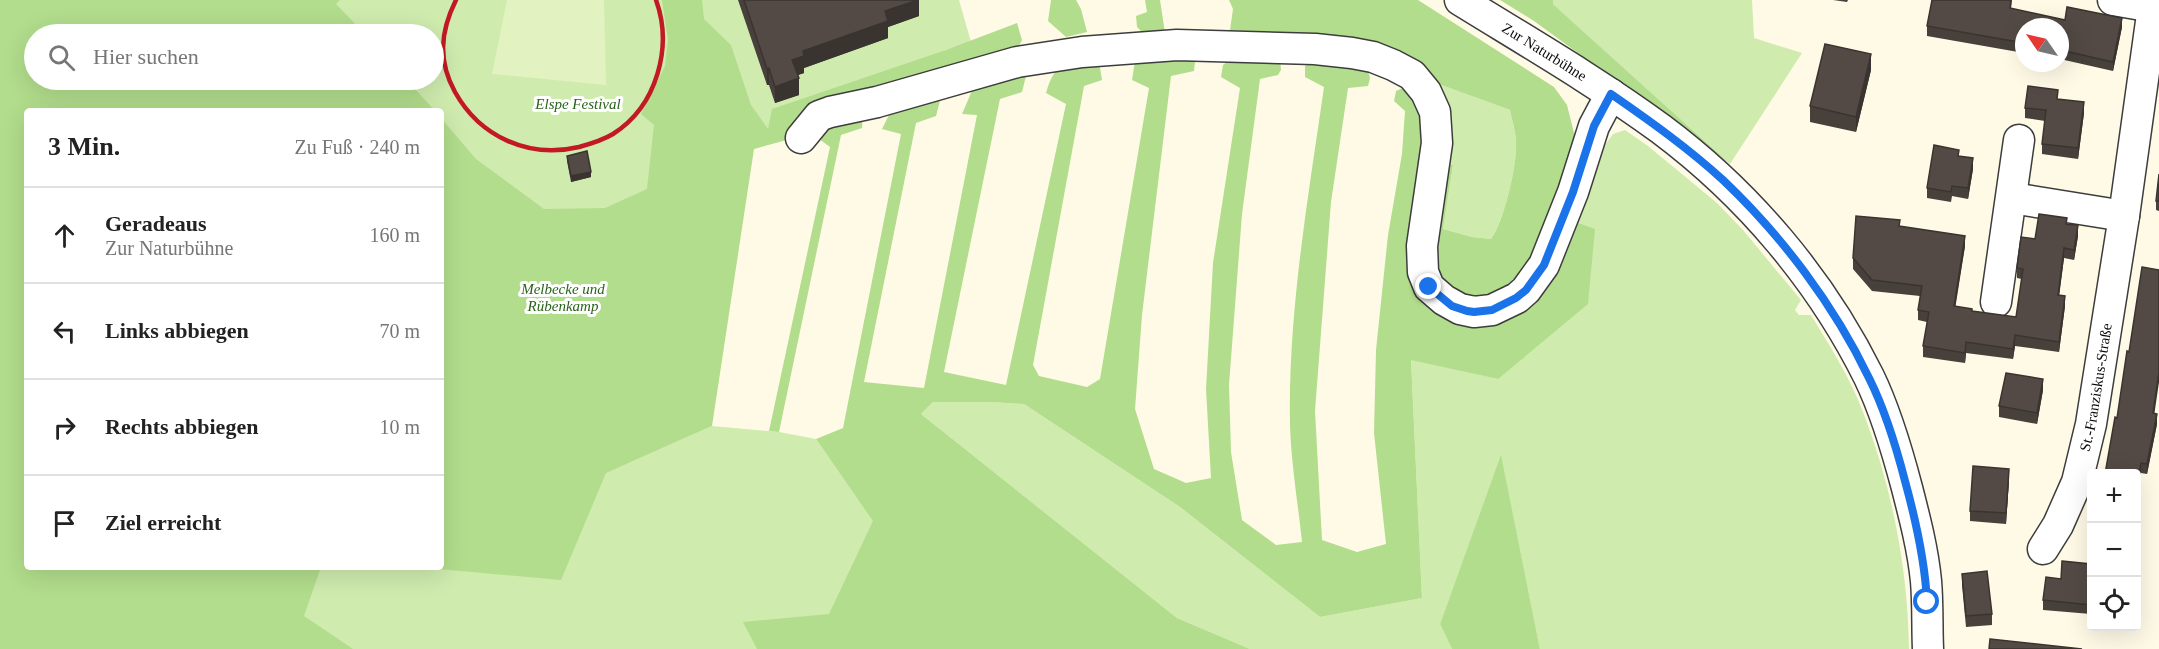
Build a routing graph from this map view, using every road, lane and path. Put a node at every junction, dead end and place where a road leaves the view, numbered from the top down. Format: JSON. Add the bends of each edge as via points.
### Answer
{"nodes":[{"id":1,"x":1460,"y":0,"type":"edge"},
{"id":2,"x":2113,"y":0,"type":"edge"},
{"id":3,"x":2155,"y":5,"type":"edge"},
{"id":4,"x":1611,"y":94,"type":"junction"},
{"id":5,"x":801,"y":138,"type":"dead end"},
{"id":6,"x":2019,"y":140,"type":"dead end"},
{"id":7,"x":2012,"y":198,"type":"junction"},
{"id":8,"x":2124,"y":216,"type":"junction"},
{"id":9,"x":1996,"y":302,"type":"dead end"},
{"id":10,"x":2043,"y":549,"type":"dead end"},
{"id":11,"x":1928,"y":649,"type":"edge"}],
"edges":[{"from":1,"to":4,"type":"street","name":"Zur Naturbühne"},
{"from":2,"to":3,"type":"street"},
{"from":3,"to":8,"type":"street","name":"St.-Franziskus-Straße"},
{"from":4,"to":5,"type":"street","via":[[1594,126],[1544,265],[1516,298],[1483,311],[1452,306],[1425,280],[1422,246],[1437,143],[1435,112],[1412,75],[1373,57],[1315,49],[1177,45],[1082,52],[1017,62],[830,112],[819,116]]},
{"from":4,"to":11,"type":"street","name":"Zur Naturbühne","via":[[1697,158],[1756,214],[1810,281],[1854,350],[1881,405],[1914,512],[1926,582]]},
{"from":6,"to":7,"type":"street"},
{"from":7,"to":8,"type":"street"},
{"from":7,"to":9,"type":"street"},
{"from":8,"to":10,"type":"street","name":"St.-Franziskus-Straße","via":[[2084,459],[2069,503]]}]}
